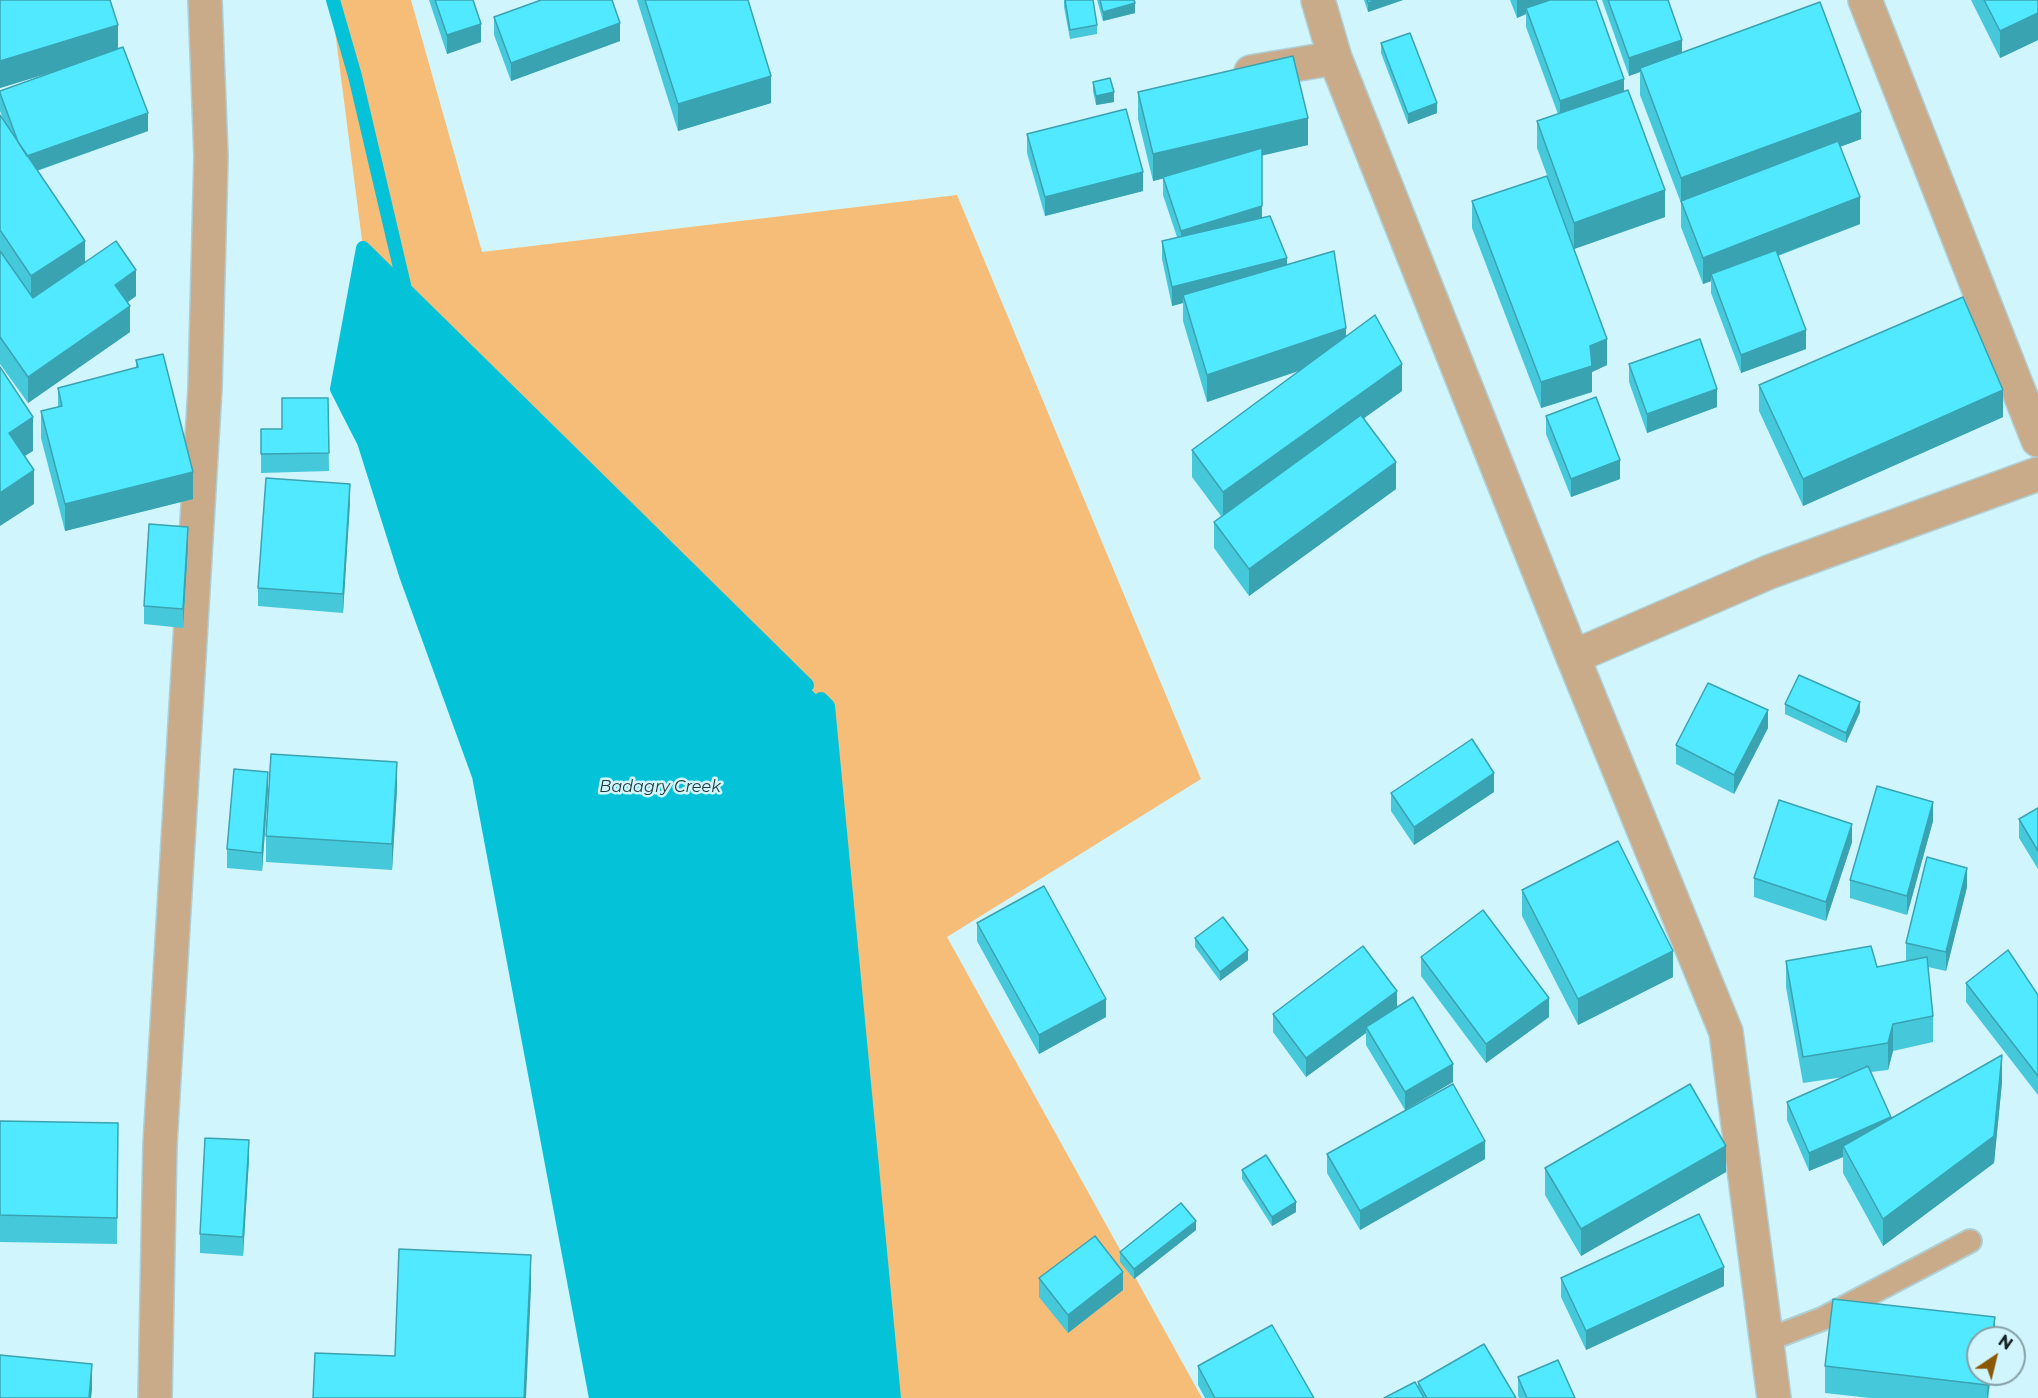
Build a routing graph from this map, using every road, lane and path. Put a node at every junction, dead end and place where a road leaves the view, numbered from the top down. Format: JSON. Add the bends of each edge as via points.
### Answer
{"nodes":[{"id":1,"x":205,"y":0,"type":"edge"},
{"id":2,"x":1318,"y":0,"type":"edge"},
{"id":3,"x":1865,"y":0,"type":"edge"},
{"id":4,"x":1335,"y":57,"type":"junction"},
{"id":5,"x":1220,"y":78,"type":"edge"},
{"id":6,"x":2038,"y":440,"type":"edge"},
{"id":7,"x":2038,"y":474,"type":"edge"},
{"id":8,"x":1573,"y":657,"type":"junction"},
{"id":9,"x":1970,"y":1241,"type":"dead end"},
{"id":10,"x":1767,"y":1340,"type":"junction"},
{"id":11,"x":155,"y":1398,"type":"edge"},
{"id":12,"x":1774,"y":1398,"type":"edge"}],
"edges":[{"from":1,"to":11,"type":"street","via":[[211,156],[205,388],[160,1144]]},
{"from":2,"to":4,"type":"street"},
{"from":3,"to":6,"type":"street"},
{"from":4,"to":5,"type":"street"},
{"from":4,"to":8,"type":"street"},
{"from":7,"to":8,"type":"street","via":[[1769,572]]},
{"from":8,"to":10,"type":"street","via":[[1726,1032]]},
{"from":9,"to":10,"type":"lane","via":[[1822,1319]]},
{"from":10,"to":12,"type":"street"}]}
